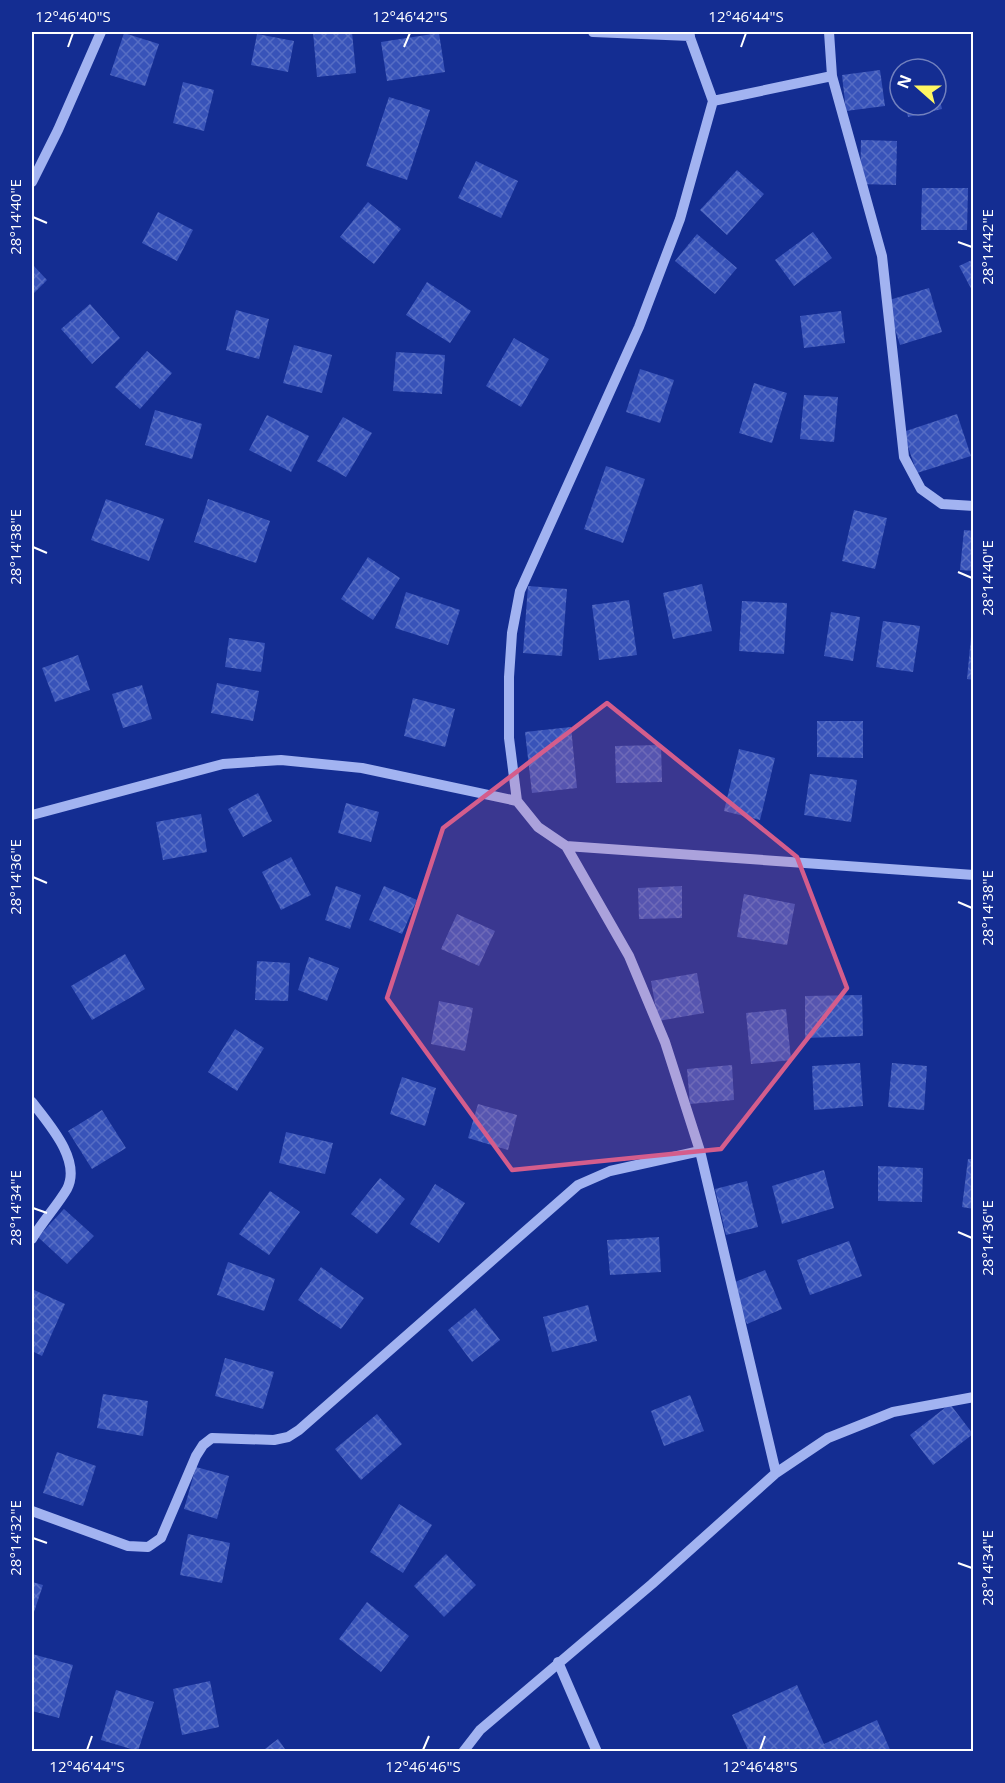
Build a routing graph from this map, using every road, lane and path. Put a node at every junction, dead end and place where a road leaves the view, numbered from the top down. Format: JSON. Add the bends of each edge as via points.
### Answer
{"nodes":[{"id":1,"x":101,"y":32,"type":"edge"},
{"id":2,"x":593,"y":32,"type":"edge"},
{"id":3,"x":829,"y":32,"type":"edge"},
{"id":4,"x":689,"y":34,"type":"edge"},
{"id":5,"x":832,"y":76,"type":"junction"},
{"id":6,"x":713,"y":100,"type":"junction"},
{"id":7,"x":32,"y":182,"type":"edge"},
{"id":8,"x":974,"y":506,"type":"edge"},
{"id":9,"x":517,"y":801,"type":"junction"},
{"id":10,"x":32,"y":815,"type":"edge"},
{"id":11,"x":566,"y":846,"type":"junction"},
{"id":12,"x":974,"y":875,"type":"edge"},
{"id":13,"x":32,"y":1102,"type":"edge"},
{"id":14,"x":700,"y":1151,"type":"junction"},
{"id":15,"x":32,"y":1239,"type":"edge"},
{"id":16,"x":974,"y":1397,"type":"edge"},
{"id":17,"x":776,"y":1473,"type":"junction"},
{"id":18,"x":32,"y":1511,"type":"edge"},
{"id":19,"x":558,"y":1662,"type":"junction"},
{"id":20,"x":463,"y":1752,"type":"edge"},
{"id":21,"x":597,"y":1752,"type":"edge"}],
"edges":[{"from":1,"to":7,"type":"street"},
{"from":2,"to":4,"type":"street"},
{"from":3,"to":5,"type":"street"},
{"from":4,"to":6,"type":"street"},
{"from":5,"to":6,"type":"street"},
{"from":5,"to":8,"type":"street","via":[[882,256],[904,457],[921,489],[942,504]]},
{"from":6,"to":9,"type":"street","via":[[680,219],[639,327],[520,591],[512,633],[509,687],[509,738]]},
{"from":9,"to":10,"type":"street","via":[[362,768],[281,760],[223,764]]},
{"from":9,"to":11,"type":"street","via":[[538,827]]},
{"from":11,"to":12,"type":"street"},
{"from":11,"to":14,"type":"street","via":[[628,956],[665,1042]]},
{"from":13,"to":15,"type":"street","via":[[66,1152],[70,1171],[68,1187]]},
{"from":14,"to":17,"type":"street"},
{"from":14,"to":18,"type":"street","via":[[610,1171],[578,1185],[288,1437],[212,1438],[196,1456],[161,1538],[148,1547],[128,1546]]},
{"from":16,"to":17,"type":"street","via":[[893,1412],[828,1438]]},
{"from":17,"to":19,"type":"street"},
{"from":19,"to":20,"type":"street","via":[[480,1730]]},
{"from":19,"to":21,"type":"street"}]}
